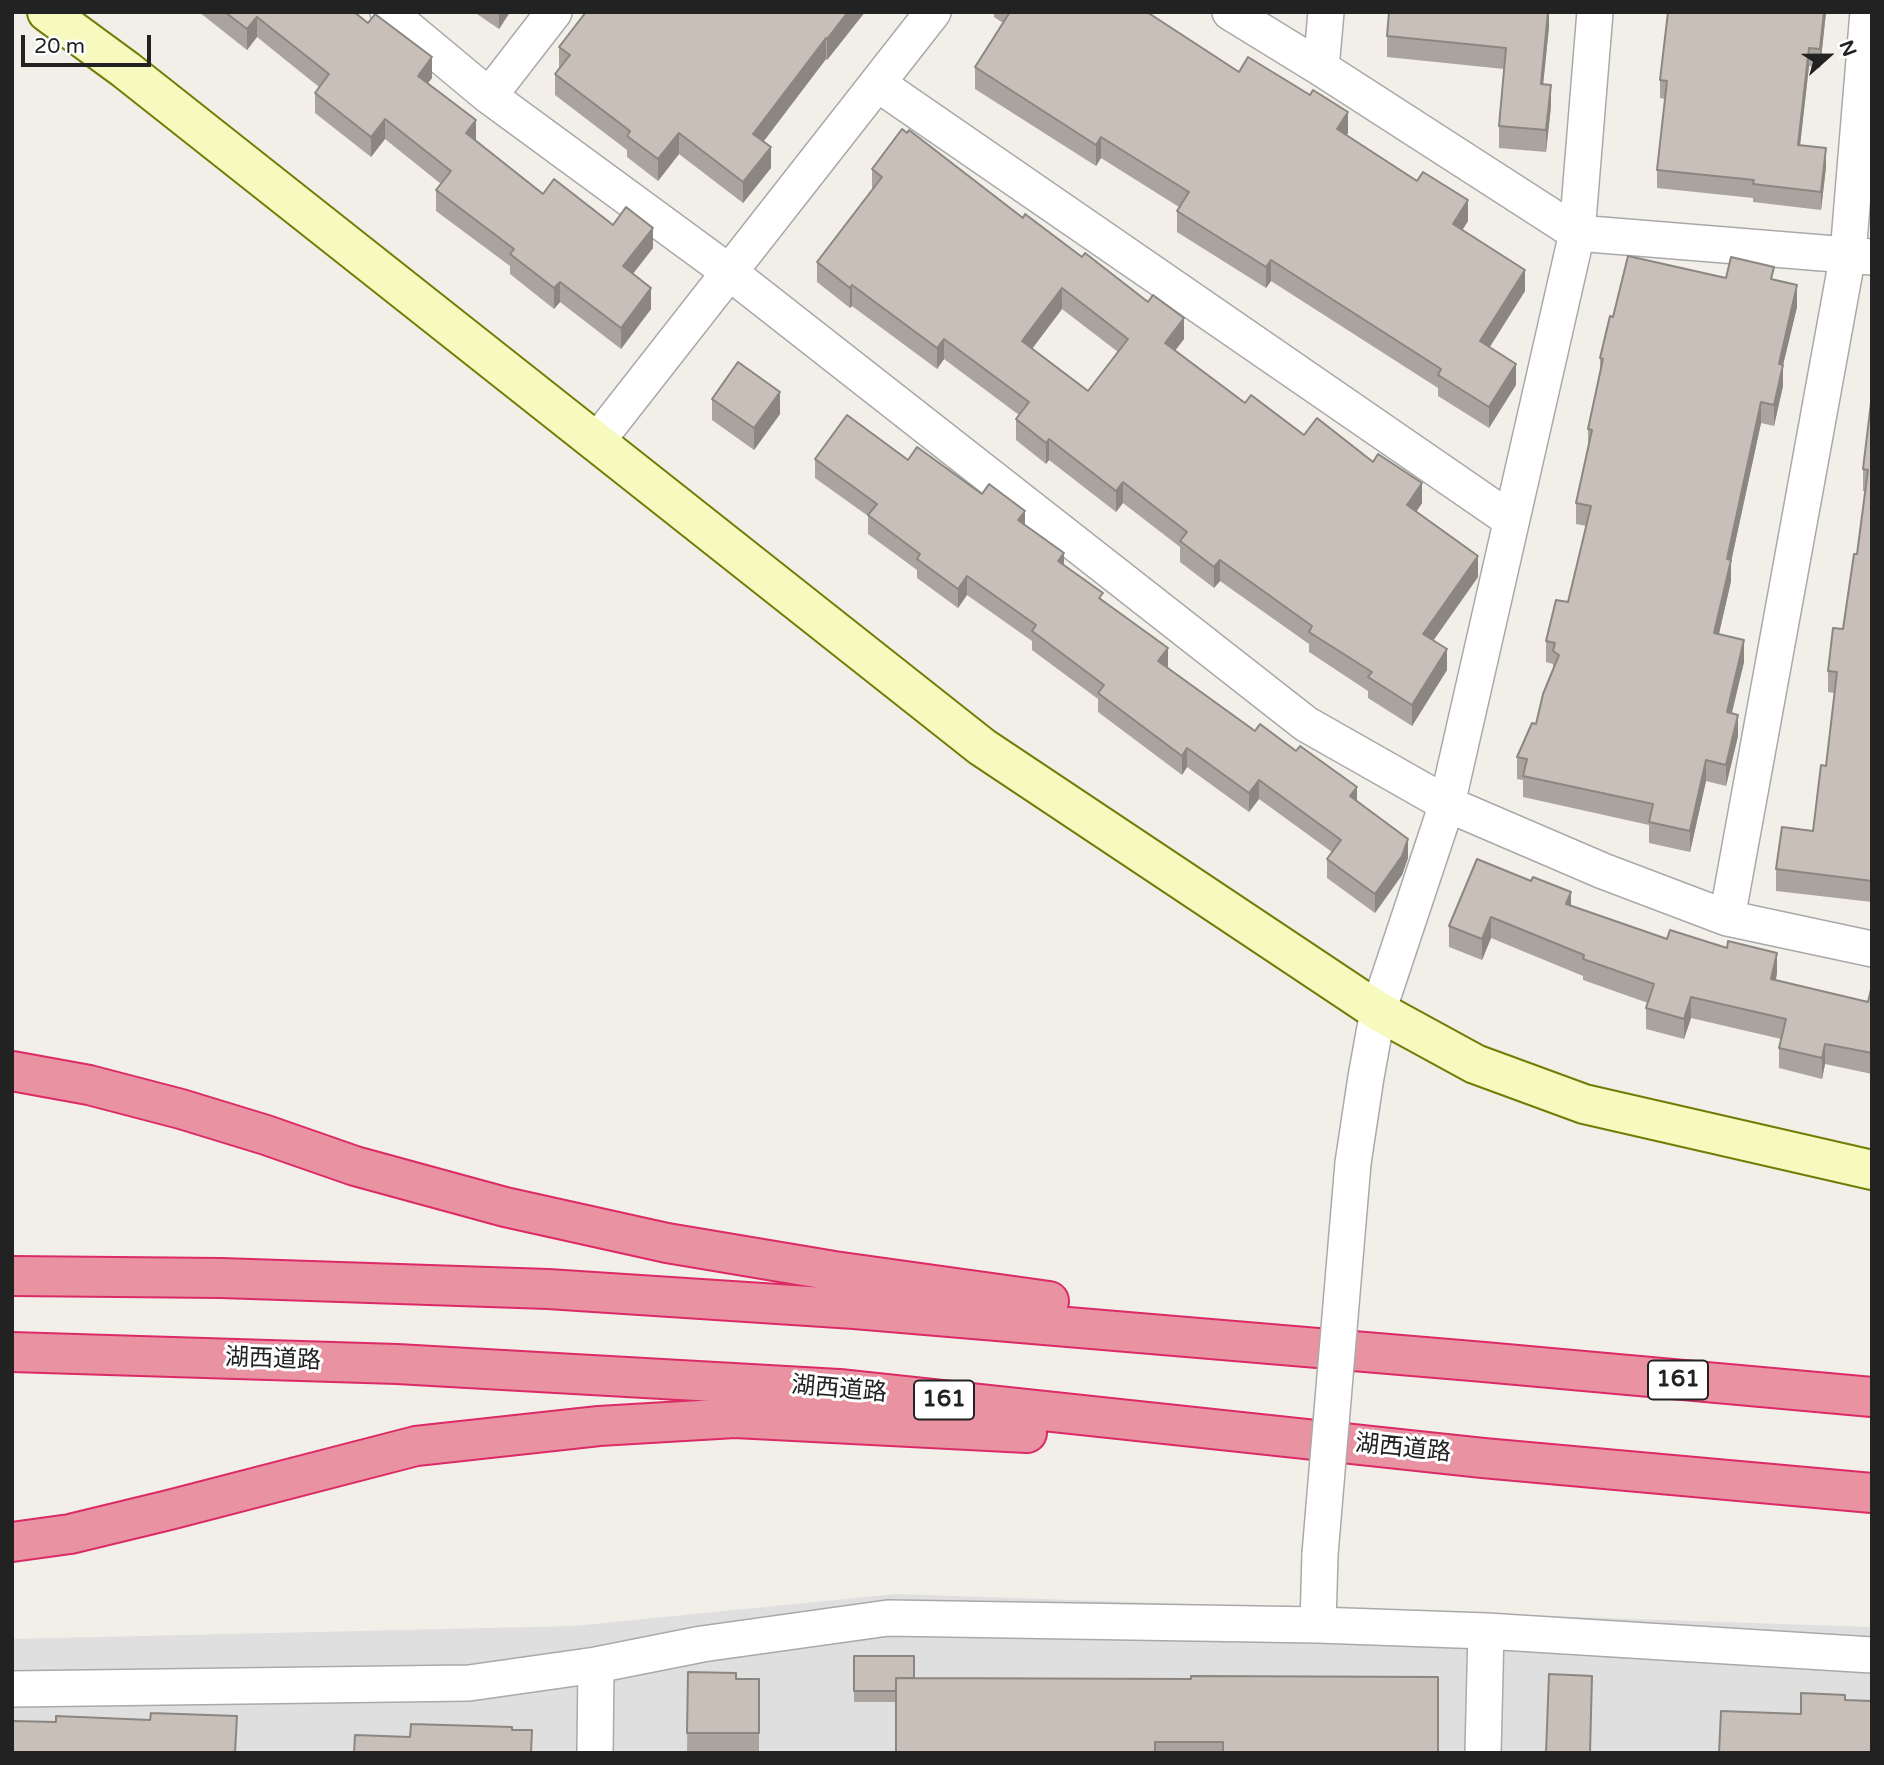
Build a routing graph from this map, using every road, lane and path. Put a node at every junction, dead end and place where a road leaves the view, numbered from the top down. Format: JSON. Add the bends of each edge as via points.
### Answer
{"nodes":[{"id":1,"x":47,"y":12,"type":"edge"},
{"id":2,"x":388,"y":12,"type":"edge"},
{"id":3,"x":554,"y":12,"type":"edge"},
{"id":4,"x":933,"y":12,"type":"edge"},
{"id":5,"x":1230,"y":12,"type":"edge"},
{"id":6,"x":1326,"y":12,"type":"edge"},
{"id":7,"x":1595,"y":12,"type":"edge"},
{"id":8,"x":1868,"y":12,"type":"edge"},
{"id":9,"x":1321,"y":68,"type":"junction"},
{"id":10,"x":878,"y":85,"type":"junction"},
{"id":11,"x":489,"y":96,"type":"junction"},
{"id":12,"x":1577,"y":233,"type":"junction"},
{"id":13,"x":1860,"y":256,"type":"edge"},
{"id":14,"x":729,"y":272,"type":"junction"},
{"id":15,"x":597,"y":441,"type":"junction"},
{"id":16,"x":1511,"y":520,"type":"junction"},
{"id":17,"x":1447,"y":804,"type":"junction"},
{"id":18,"x":1727,"y":918,"type":"junction"},
{"id":19,"x":1872,"y":948,"type":"edge"},
{"id":20,"x":1378,"y":1011,"type":"junction"},
{"id":21,"x":12,"y":1071,"type":"edge"},
{"id":22,"x":1872,"y":1170,"type":"edge"},
{"id":23,"x":12,"y":1276,"type":"edge"},
{"id":24,"x":12,"y":1352,"type":"edge"},
{"id":25,"x":1484,"y":1362,"type":"junction"},
{"id":26,"x":1872,"y":1397,"type":"edge"},
{"id":27,"x":1483,"y":1458,"type":"junction"},
{"id":28,"x":1872,"y":1493,"type":"edge"},
{"id":29,"x":12,"y":1542,"type":"edge"},
{"id":30,"x":1318,"y":1625,"type":"junction"},
{"id":31,"x":1486,"y":1631,"type":"junction"},
{"id":32,"x":1872,"y":1655,"type":"edge"},
{"id":33,"x":596,"y":1665,"type":"junction"},
{"id":34,"x":12,"y":1689,"type":"edge"},
{"id":35,"x":595,"y":1753,"type":"edge"},
{"id":36,"x":1483,"y":1753,"type":"edge"}],
"edges":[{"from":1,"to":15,"type":"street"},
{"from":2,"to":11,"type":"street"},
{"from":3,"to":11,"type":"street"},
{"from":4,"to":10,"type":"street"},
{"from":5,"to":9,"type":"street"},
{"from":6,"to":9,"type":"street"},
{"from":7,"to":12,"type":"street"},
{"from":8,"to":13,"type":"street"},
{"from":9,"to":12,"type":"street"},
{"from":10,"to":14,"type":"street"},
{"from":10,"to":16,"type":"street"},
{"from":11,"to":14,"type":"street"},
{"from":12,"to":13,"type":"street"},
{"from":12,"to":16,"type":"street"},
{"from":13,"to":18,"type":"street"},
{"from":14,"to":15,"type":"street"},
{"from":14,"to":17,"type":"street","via":[[1306,724]]},
{"from":15,"to":20,"type":"street","via":[[982,747]]},
{"from":16,"to":17,"type":"street"},
{"from":17,"to":18,"type":"street"},
{"from":17,"to":20,"type":"street"},
{"from":18,"to":19,"type":"street"},
{"from":20,"to":22,"type":"street","via":[[1475,1065],[1584,1104]]},
{"from":20,"to":30,"type":"street","bridge":true,"via":[[1353,1163]]},
{"from":21,"to":25,"type":"highway","via":[[181,1109],[355,1166],[667,1244]]},
{"from":23,"to":25,"type":"highway","number":"161","via":[[548,1289],[854,1309]]},
{"from":24,"to":27,"type":"highway","name":"湖西道路","number":"161","via":[[397,1364],[839,1389]]},
{"from":25,"to":26,"type":"highway","number":"161"},
{"from":27,"to":28,"type":"highway","name":"湖西道路","number":"161"},
{"from":27,"to":29,"type":"highway","via":[[735,1418],[599,1426],[416,1446],[70,1534]]},
{"from":30,"to":31,"type":"street"},
{"from":30,"to":33,"type":"street","via":[[888,1618],[702,1644]]},
{"from":31,"to":32,"type":"street"},
{"from":31,"to":36,"type":"street"},
{"from":33,"to":34,"type":"street","via":[[469,1683]]},
{"from":33,"to":35,"type":"street"}]}
